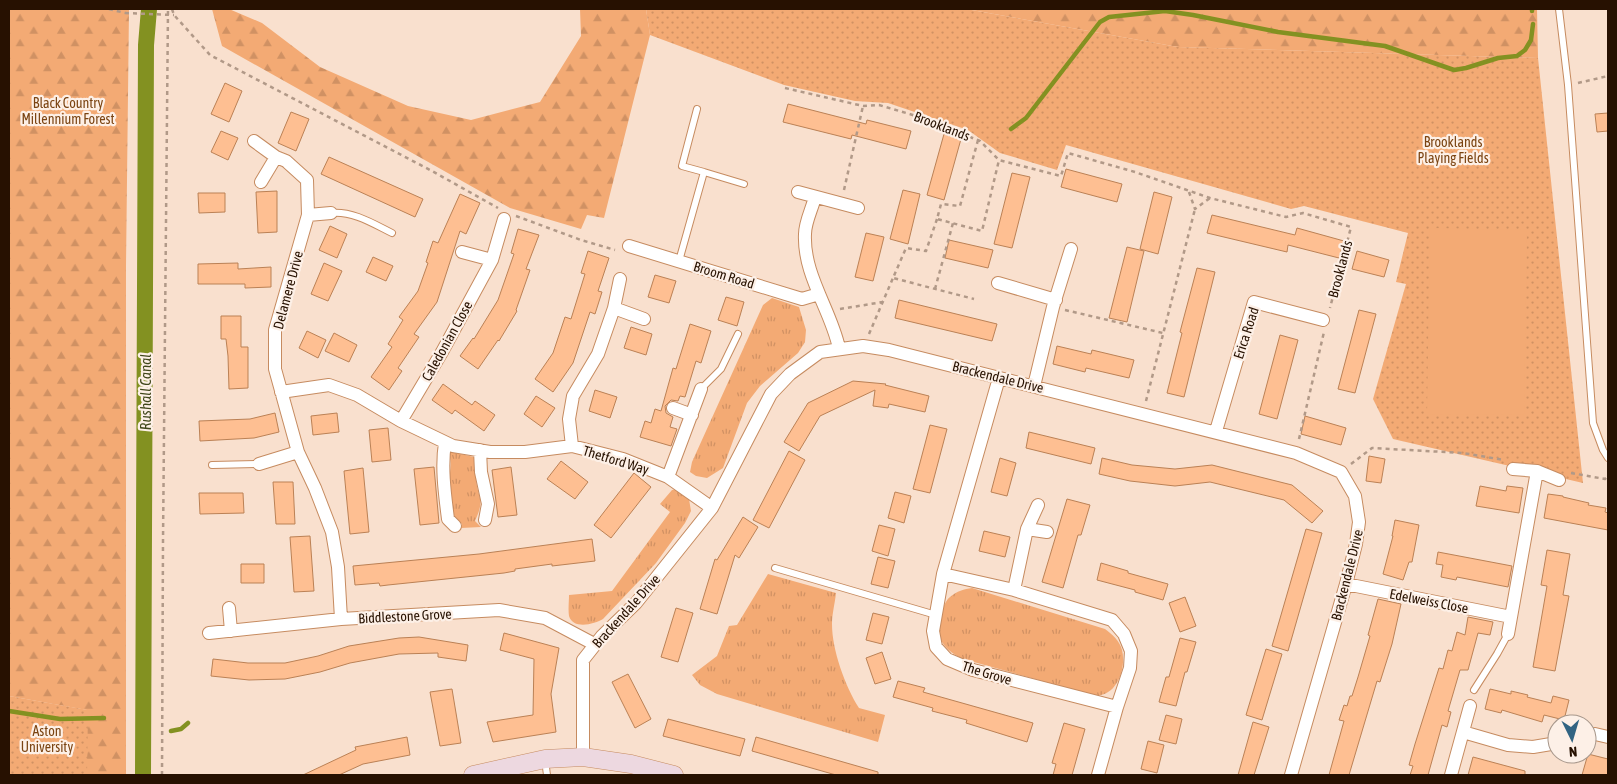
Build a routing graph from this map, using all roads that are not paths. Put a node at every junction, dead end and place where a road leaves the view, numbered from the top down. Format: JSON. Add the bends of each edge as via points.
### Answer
{"nodes":[{"id":1,"x":1559,"y":9,"type":"edge"},
{"id":2,"x":697,"y":109,"type":"dead end"},
{"id":3,"x":254,"y":141,"type":"dead end"},
{"id":4,"x":276,"y":157,"type":"junction"},
{"id":5,"x":704,"y":172,"type":"junction"},
{"id":6,"x":261,"y":182,"type":"dead end"},
{"id":7,"x":744,"y":184,"type":"dead end"},
{"id":8,"x":798,"y":192,"type":"dead end"},
{"id":9,"x":815,"y":197,"type":"junction"},
{"id":10,"x":858,"y":208,"type":"dead end"},
{"id":11,"x":331,"y":213,"type":"joint"},
{"id":12,"x":308,"y":215,"type":"junction"},
{"id":13,"x":508,"y":216,"type":"road end"},
{"id":14,"x":392,"y":233,"type":"dead end"},
{"id":15,"x":629,"y":246,"type":"road end"},
{"id":16,"x":1071,"y":249,"type":"dead end"},
{"id":17,"x":462,"y":252,"type":"dead end"},
{"id":18,"x":492,"y":260,"type":"junction"},
{"id":19,"x":679,"y":261,"type":"junction"},
{"id":20,"x":620,"y":280,"type":"dead end"},
{"id":21,"x":998,"y":283,"type":"dead end"},
{"id":22,"x":820,"y":294,"type":"junction"},
{"id":23,"x":1055,"y":303,"type":"junction"},
{"id":24,"x":614,"y":308,"type":"junction"},
{"id":25,"x":644,"y":319,"type":"dead end"},
{"id":26,"x":1325,"y":321,"type":"road end"},
{"id":27,"x":738,"y":334,"type":"dead end"},
{"id":28,"x":839,"y":348,"type":"junction"},
{"id":29,"x":999,"y":378,"type":"junction"},
{"id":30,"x":1034,"y":386,"type":"junction"},
{"id":31,"x":702,"y":389,"type":"joint"},
{"id":32,"x":281,"y":392,"type":"junction"},
{"id":33,"x":674,"y":408,"type":"dead end"},
{"id":34,"x":692,"y":414,"type":"junction"},
{"id":35,"x":401,"y":421,"type":"junction"},
{"id":36,"x":1216,"y":431,"type":"junction"},
{"id":37,"x":445,"y":443,"type":"junction"},
{"id":38,"x":572,"y":446,"type":"junction"},
{"id":39,"x":480,"y":450,"type":"junction"},
{"id":40,"x":298,"y":452,"type":"junction"},
{"id":41,"x":1608,"y":458,"type":"edge"},
{"id":42,"x":259,"y":464,"type":"joint"},
{"id":43,"x":212,"y":465,"type":"dead end"},
{"id":44,"x":1511,"y":465,"type":"road end"},
{"id":45,"x":1537,"y":471,"type":"junction"},
{"id":46,"x":1561,"y":475,"type":"road end"},
{"id":47,"x":668,"y":477,"type":"junction"},
{"id":48,"x":1038,"y":505,"type":"dead end"},
{"id":49,"x":712,"y":508,"type":"junction"},
{"id":50,"x":485,"y":520,"type":"dead end"},
{"id":51,"x":456,"y":526,"type":"dead end"},
{"id":52,"x":1027,"y":529,"type":"junction"},
{"id":53,"x":1047,"y":532,"type":"dead end"},
{"id":54,"x":775,"y":568,"type":"dead end"},
{"id":55,"x":943,"y":574,"type":"junction"},
{"id":56,"x":1346,"y":584,"type":"junction"},
{"id":57,"x":1014,"y":590,"type":"junction"},
{"id":58,"x":229,"y":608,"type":"dead end"},
{"id":59,"x":936,"y":615,"type":"junction"},
{"id":60,"x":1511,"y":617,"type":"junction"},
{"id":61,"x":341,"y":620,"type":"junction"},
{"id":62,"x":231,"y":632,"type":"junction"},
{"id":63,"x":209,"y":633,"type":"dead end"},
{"id":64,"x":1508,"y":634,"type":"joint"},
{"id":65,"x":594,"y":644,"type":"junction"},
{"id":66,"x":1474,"y":690,"type":"dead end"},
{"id":67,"x":1470,"y":706,"type":"dead end"},
{"id":68,"x":1116,"y":707,"type":"junction"},
{"id":69,"x":1462,"y":732,"type":"junction"},
{"id":70,"x":1547,"y":744,"type":"edge"},
{"id":71,"x":583,"y":757,"type":"junction"},
{"id":72,"x":546,"y":767,"type":"edge"},
{"id":73,"x":473,"y":775,"type":"edge"},
{"id":74,"x":674,"y":775,"type":"edge"},
{"id":75,"x":1098,"y":775,"type":"edge"},
{"id":76,"x":1291,"y":775,"type":"edge"},
{"id":77,"x":1451,"y":775,"type":"edge"}],
"edges":[{"from":1,"to":41,"type":"lane","via":[[1568,84],[1593,424]]},
{"from":2,"to":5,"type":"lane","via":[[682,166]]},
{"from":3,"to":4,"type":"street","name":"Delamere Drive"},
{"from":4,"to":6,"type":"street"},
{"from":4,"to":12,"type":"street","name":"Delamere Drive","via":[[286,161],[307,180]]},
{"from":5,"to":7,"type":"lane"},
{"from":5,"to":19,"type":"lane"},
{"from":8,"to":9,"type":"street"},
{"from":9,"to":10,"type":"street"},
{"from":9,"to":22,"type":"street","via":[[805,233],[807,262]]},
{"from":11,"to":12,"type":"street"},
{"from":11,"to":14,"type":"lane","via":[[357,216]]},
{"from":12,"to":32,"type":"street","name":"Delamere Drive","via":[[275,330],[274,369]]},
{"from":13,"to":18,"type":"street","name":"Caledonian Close"},
{"from":15,"to":19,"type":"street","name":"Broom Road"},
{"from":16,"to":23,"type":"street"},
{"from":17,"to":18,"type":"street"},
{"from":18,"to":35,"type":"street","name":"Caledonian Close"},
{"from":19,"to":22,"type":"street","name":"Broom Road","via":[[802,299]]},
{"from":20,"to":24,"type":"street"},
{"from":21,"to":23,"type":"street"},
{"from":22,"to":28,"type":"street"},
{"from":23,"to":30,"type":"street"},
{"from":24,"to":25,"type":"street"},
{"from":24,"to":38,"type":"street","via":[[598,354],[573,396],[569,419]]},
{"from":26,"to":36,"type":"street","name":"Erica Road","via":[[1254,302]]},
{"from":27,"to":31,"type":"lane","via":[[721,368]]},
{"from":28,"to":29,"type":"street","name":"Brackendale Drive","via":[[863,346],[890,350]]},
{"from":28,"to":49,"type":"street","name":"Brackendale Drive","via":[[820,352],[790,374],[771,394]]},
{"from":29,"to":30,"type":"street","name":"Brackendale Drive"},
{"from":29,"to":55,"type":"street","name":"The Grove"},
{"from":30,"to":36,"type":"street","name":"Brackendale Drive"},
{"from":31,"to":34,"type":"street"},
{"from":32,"to":35,"type":"street","name":"Thetford Way","via":[[329,385],[357,396]]},
{"from":32,"to":40,"type":"street","name":"Delamere Drive"},
{"from":33,"to":34,"type":"street"},
{"from":34,"to":47,"type":"street"},
{"from":35,"to":37,"type":"street","name":"Thetford Way"},
{"from":36,"to":56,"type":"street","name":"Brackendale Drive","via":[[1296,453],[1341,472],[1356,496],[1359,522]]},
{"from":37,"to":39,"type":"street","name":"Thetford Way"},
{"from":37,"to":51,"type":"street","via":[[448,519]]},
{"from":38,"to":39,"type":"street","name":"Thetford Way","via":[[525,452]]},
{"from":38,"to":47,"type":"street","name":"Thetford Way","via":[[623,459]]},
{"from":39,"to":50,"type":"street","via":[[488,504]]},
{"from":40,"to":42,"type":"street"},
{"from":40,"to":61,"type":"street","name":"Delamere Drive","via":[[332,532]]},
{"from":42,"to":43,"type":"lane"},
{"from":44,"to":45,"type":"street"},
{"from":45,"to":46,"type":"street"},
{"from":45,"to":60,"type":"street"},
{"from":47,"to":49,"type":"street","name":"Thetford Way"},
{"from":48,"to":52,"type":"street"},
{"from":49,"to":65,"type":"street","name":"Brackendale Drive","via":[[636,603]]},
{"from":52,"to":53,"type":"street"},
{"from":52,"to":57,"type":"street"},
{"from":54,"to":59,"type":"lane"},
{"from":55,"to":57,"type":"street"},
{"from":55,"to":59,"type":"street","name":"The Grove"},
{"from":56,"to":60,"type":"street","name":"Edelweiss Close"},
{"from":56,"to":76,"type":"street","name":"Brackendale Drive"},
{"from":57,"to":68,"type":"street","via":[[1112,620],[1124,634],[1131,651],[1130,668]]},
{"from":58,"to":62,"type":"street"},
{"from":59,"to":68,"type":"street","name":"The Grove","via":[[933,631],[936,647],[946,660]]},
{"from":60,"to":64,"type":"street"},
{"from":61,"to":62,"type":"street","name":"Biddlestone Grove"},
{"from":61,"to":65,"type":"street","name":"Biddlestone Grove","via":[[499,610],[545,618]]},
{"from":62,"to":63,"type":"street","name":"Biddlestone Grove"},
{"from":64,"to":66,"type":"lane"},
{"from":65,"to":71,"type":"street","name":"Brackendale Drive","via":[[583,660]]},
{"from":67,"to":69,"type":"street"},
{"from":68,"to":75,"type":"street"},
{"from":69,"to":70,"type":"street","via":[[1508,745],[1533,747]]},
{"from":69,"to":77,"type":"street"},
{"from":71,"to":72,"type":"street"},
{"from":71,"to":74,"type":"street"},
{"from":72,"to":73,"type":"street"}]}
